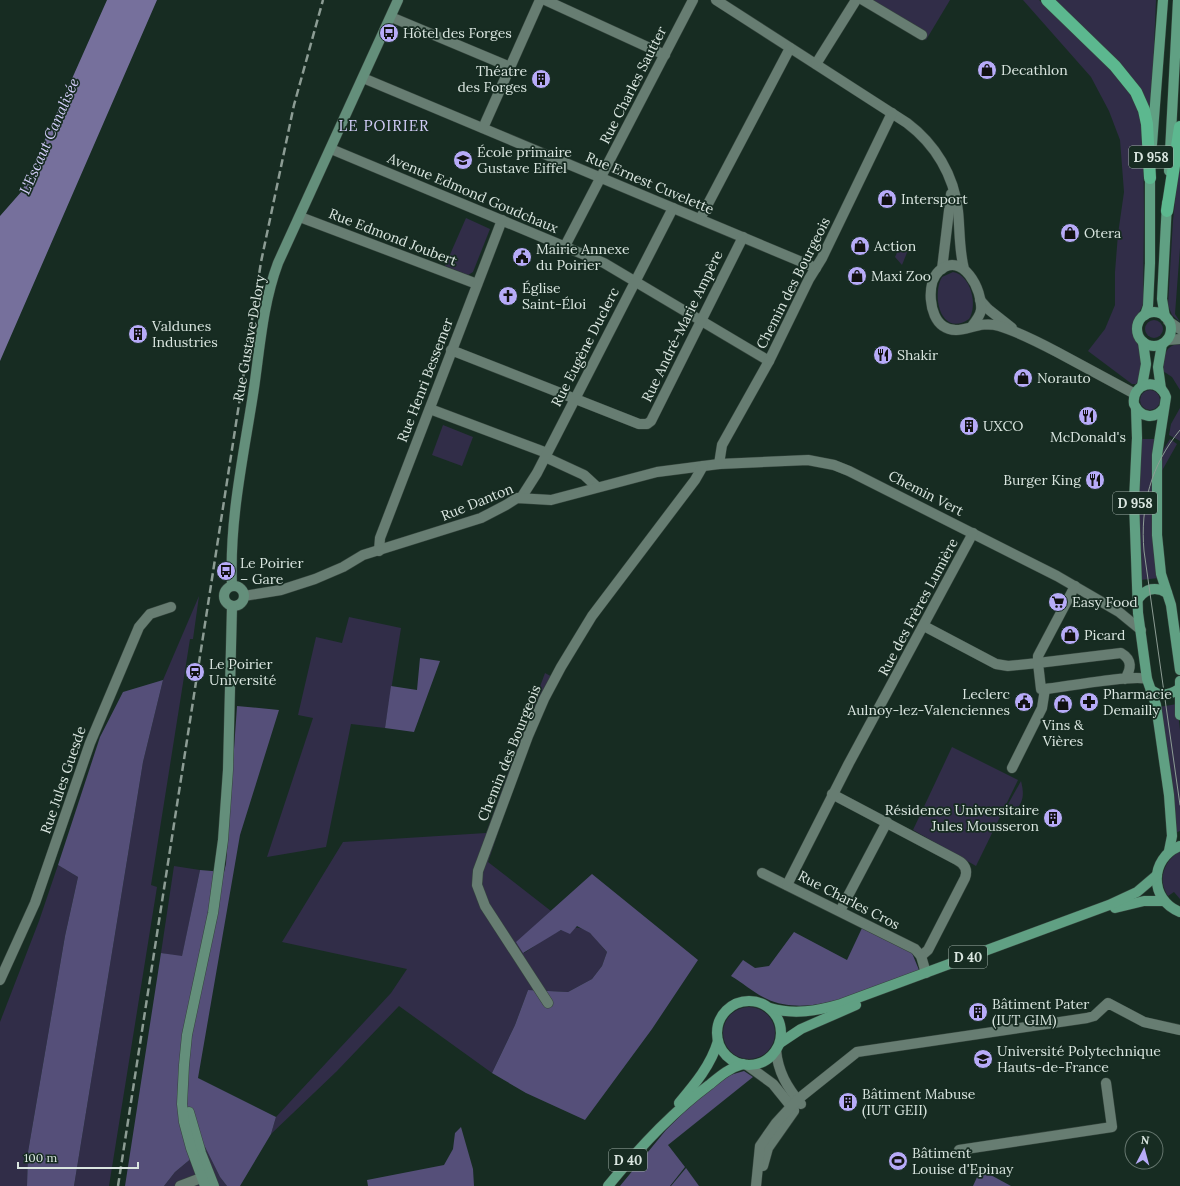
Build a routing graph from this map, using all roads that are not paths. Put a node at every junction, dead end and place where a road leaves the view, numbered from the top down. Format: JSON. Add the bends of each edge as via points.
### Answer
{"nodes":[{"id":1,"x":398,"y":0,"type":"edge"},
{"id":2,"x":540,"y":0,"type":"edge"},
{"id":3,"x":545,"y":0,"type":"edge"},
{"id":4,"x":693,"y":0,"type":"edge"},
{"id":5,"x":716,"y":0,"type":"edge"},
{"id":6,"x":856,"y":0,"type":"edge"},
{"id":7,"x":863,"y":0,"type":"edge"},
{"id":8,"x":1047,"y":0,"type":"edge"},
{"id":9,"x":1163,"y":0,"type":"edge"},
{"id":10,"x":1178,"y":0,"type":"edge"},
{"id":11,"x":391,"y":17,"type":"junction"},
{"id":12,"x":922,"y":35,"type":"dead end"},
{"id":13,"x":790,"y":48,"type":"junction"},
{"id":14,"x":665,"y":55,"type":"junction"},
{"id":15,"x":816,"y":64,"type":"junction"},
{"id":16,"x":510,"y":67,"type":"junction"},
{"id":17,"x":363,"y":78,"type":"junction"},
{"id":18,"x":888,"y":111,"type":"junction"},
{"id":19,"x":1180,"y":127,"type":"edge"},
{"id":20,"x":483,"y":128,"type":"junction"},
{"id":21,"x":331,"y":149,"type":"junction"},
{"id":22,"x":601,"y":178,"type":"junction"},
{"id":23,"x":1150,"y":178,"type":"junction"},
{"id":24,"x":952,"y":186,"type":"junction"},
{"id":25,"x":673,"y":208,"type":"junction"},
{"id":26,"x":1167,"y":211,"type":"junction"},
{"id":27,"x":300,"y":217,"type":"junction"},
{"id":28,"x":700,"y":219,"type":"junction"},
{"id":29,"x":502,"y":220,"type":"junction"},
{"id":30,"x":742,"y":237,"type":"junction"},
{"id":31,"x":565,"y":246,"type":"junction"},
{"id":32,"x":816,"y":268,"type":"junction"},
{"id":33,"x":942,"y":269,"type":"junction"},
{"id":34,"x":964,"y":269,"type":"junction"},
{"id":35,"x":635,"y":280,"type":"junction"},
{"id":36,"x":477,"y":284,"type":"junction"},
{"id":37,"x":980,"y":300,"type":"junction"},
{"id":38,"x":1145,"y":315,"type":"junction"},
{"id":39,"x":1166,"y":319,"type":"junction"},
{"id":40,"x":701,"y":320,"type":"junction"},
{"id":41,"x":972,"y":326,"type":"junction"},
{"id":42,"x":1180,"y":329,"type":"edge"},
{"id":43,"x":1017,"y":332,"type":"junction"},
{"id":44,"x":1180,"y":339,"type":"edge"},
{"id":45,"x":1143,"y":342,"type":"junction"},
{"id":46,"x":1164,"y":342,"type":"junction"},
{"id":47,"x":451,"y":350,"type":"junction"},
{"id":48,"x":769,"y":361,"type":"junction"},
{"id":49,"x":1142,"y":386,"type":"junction"},
{"id":50,"x":1161,"y":388,"type":"junction"},
{"id":51,"x":1135,"y":394,"type":"junction"},
{"id":52,"x":574,"y":399,"type":"junction"},
{"id":53,"x":1136,"y":408,"type":"junction"},
{"id":54,"x":1164,"y":408,"type":"junction"},
{"id":55,"x":430,"y":409,"type":"junction"},
{"id":56,"x":546,"y":455,"type":"junction"},
{"id":57,"x":719,"y":464,"type":"junction"},
{"id":58,"x":703,"y":466,"type":"junction"},
{"id":59,"x":597,"y":488,"type":"junction"},
{"id":60,"x":521,"y":498,"type":"junction"},
{"id":61,"x":973,"y":533,"type":"junction"},
{"id":62,"x":378,"y":550,"type":"junction"},
{"id":63,"x":232,"y":586,"type":"junction"},
{"id":64,"x":1075,"y":586,"type":"junction"},
{"id":65,"x":1167,"y":593,"type":"junction"},
{"id":66,"x":244,"y":596,"type":"junction"},
{"id":67,"x":1138,"y":604,"type":"junction"},
{"id":68,"x":232,"y":606,"type":"junction"},
{"id":69,"x":171,"y":607,"type":"dead end"},
{"id":70,"x":1119,"y":612,"type":"junction"},
{"id":71,"x":924,"y":626,"type":"junction"},
{"id":72,"x":1140,"y":630,"type":"junction"},
{"id":73,"x":1178,"y":650,"type":"edge"},
{"id":74,"x":1038,"y":663,"type":"junction"},
{"id":75,"x":1180,"y":670,"type":"edge"},
{"id":76,"x":1125,"y":679,"type":"junction"},
{"id":77,"x":1147,"y":679,"type":"junction"},
{"id":78,"x":1180,"y":684,"type":"edge"},
{"id":79,"x":1045,"y":689,"type":"junction"},
{"id":80,"x":1151,"y":690,"type":"junction"},
{"id":81,"x":1180,"y":715,"type":"edge"},
{"id":82,"x":1012,"y":768,"type":"dead end"},
{"id":83,"x":832,"y":794,"type":"junction"},
{"id":84,"x":887,"y":822,"type":"junction"},
{"id":85,"x":1180,"y":846,"type":"edge"},
{"id":86,"x":1169,"y":851,"type":"junction"},
{"id":87,"x":762,"y":873,"type":"dead end"},
{"id":88,"x":1156,"y":875,"type":"junction"},
{"id":89,"x":787,"y":885,"type":"junction"},
{"id":90,"x":1164,"y":901,"type":"junction"},
{"id":91,"x":840,"y":911,"type":"junction"},
{"id":92,"x":1180,"y":912,"type":"edge"},
{"id":93,"x":921,"y":956,"type":"junction"},
{"id":94,"x":926,"y":972,"type":"junction"},
{"id":95,"x":0,"y":980,"type":"edge"},
{"id":96,"x":548,"y":1003,"type":"dead end"},
{"id":97,"x":770,"y":1008,"type":"junction"},
{"id":98,"x":1180,"y":1030,"type":"edge"},
{"id":99,"x":718,"y":1041,"type":"junction"},
{"id":100,"x":778,"y":1047,"type":"junction"},
{"id":101,"x":745,"y":1064,"type":"junction"},
{"id":102,"x":1106,"y":1083,"type":"dead end"},
{"id":103,"x":796,"y":1105,"type":"junction"},
{"id":104,"x":650,"y":1136,"type":"junction"},
{"id":105,"x":959,"y":1150,"type":"dead end"},
{"id":106,"x":205,"y":1180,"type":"edge"},
{"id":107,"x":180,"y":1186,"type":"edge"},
{"id":108,"x":214,"y":1186,"type":"edge"},
{"id":109,"x":608,"y":1186,"type":"edge"},
{"id":110,"x":757,"y":1186,"type":"edge"}],
"edges":[{"from":1,"to":11,"type":"street","name":"Rue Gustave Delory"},
{"from":2,"to":16,"type":"street"},
{"from":3,"to":14,"type":"street"},
{"from":4,"to":14,"type":"street","name":"Rue Charles Sautter"},
{"from":5,"to":13,"type":"street"},
{"from":6,"to":15,"type":"street"},
{"from":7,"to":12,"type":"street"},
{"from":8,"to":23,"type":"highway","via":[[1115,66],[1136,92],[1147,124]]},
{"from":9,"to":23,"type":"main road","number":"D 958"},
{"from":10,"to":26,"type":"main road","number":"D 958"},
{"from":11,"to":16,"type":"street"},
{"from":11,"to":17,"type":"street","name":"Rue Gustave Delory"},
{"from":13,"to":15,"type":"street"},
{"from":13,"to":28,"type":"street"},
{"from":14,"to":22,"type":"street","name":"Rue Charles Sautter"},
{"from":15,"to":18,"type":"street"},
{"from":16,"to":20,"type":"street"},
{"from":17,"to":20,"type":"street","name":"Rue Ernest Cuvelette"},
{"from":17,"to":21,"type":"street","name":"Rue Gustave Delory"},
{"from":18,"to":24,"type":"street","via":[[912,127],[934,149],[946,169]]},
{"from":18,"to":32,"type":"street","name":"Chemin des Bourgeois"},
{"from":19,"to":26,"type":"highway"},
{"from":20,"to":22,"type":"street","name":"Rue Ernest Cuvelette"},
{"from":21,"to":27,"type":"street","name":"Rue Gustave Delory"},
{"from":21,"to":29,"type":"street","name":"Avenue Edmond Goudchaux"},
{"from":22,"to":25,"type":"street","name":"Rue Ernest Cuvelette"},
{"from":22,"to":31,"type":"street","name":"Rue Charles Sautter"},
{"from":23,"to":38,"type":"main road","number":"D 958","via":[[1150,268],[1148,306]]},
{"from":24,"to":33,"type":"street"},
{"from":24,"to":34,"type":"street","via":[[958,209]]},
{"from":25,"to":28,"type":"street","name":"Rue Ernest Cuvelette"},
{"from":25,"to":35,"type":"street","name":"Rue Eugène Duclerc"},
{"from":26,"to":39,"type":"main road","number":"D 958","via":[[1162,299]]},
{"from":27,"to":36,"type":"street","name":"Rue Edmond Joubert"},
{"from":27,"to":63,"type":"street","name":"Rue Gustave Delory","via":[[271,282],[263,323],[235,508]]},
{"from":28,"to":30,"type":"street","name":"Rue Ernest Cuvelette"},
{"from":29,"to":31,"type":"street","name":"Avenue Edmond Goudchaux"},
{"from":29,"to":36,"type":"street","name":"Rue Henri Bessemer"},
{"from":30,"to":32,"type":"street","name":"Rue Ernest Cuvelette"},
{"from":30,"to":40,"type":"street","name":"Rue André-Marie Ampère"},
{"from":31,"to":35,"type":"street","name":"Avenue Edmond Goudchaux"},
{"from":32,"to":48,"type":"street","name":"Chemin des Bourgeois"},
{"from":33,"to":34,"type":"street","via":[[955,266]]},
{"from":33,"to":41,"type":"street","via":[[936,274],[932,285],[936,319],[942,326],[955,331]]},
{"from":34,"to":37,"type":"street","via":[[974,283]]},
{"from":35,"to":40,"type":"street","name":"Avenue Edmond Goudchaux"},
{"from":35,"to":52,"type":"street","name":"Rue Eugène Duclerc"},
{"from":36,"to":47,"type":"street","name":"Rue Henri Bessemer"},
{"from":37,"to":41,"type":"street","via":[[980,314]]},
{"from":37,"to":43,"type":"street"},
{"from":38,"to":39,"type":"main road","via":[[1154,313]]},
{"from":38,"to":45,"type":"main road","via":[[1137,329]]},
{"from":39,"to":42,"type":"street"},
{"from":39,"to":46,"type":"main road","via":[[1170,329]]},
{"from":40,"to":48,"type":"street","name":"Avenue Edmond Goudchaux"},
{"from":40,"to":52,"type":"street","name":"Rue André-Marie Ampère","via":[[651,420],[644,425]]},
{"from":41,"to":43,"type":"street","via":[[993,325]]},
{"from":43,"to":51,"type":"street"},
{"from":44,"to":46,"type":"street"},
{"from":45,"to":46,"type":"main road","via":[[1152,346]]},
{"from":45,"to":49,"type":"main road","via":[[1146,364]]},
{"from":46,"to":50,"type":"main road","via":[[1158,367]]},
{"from":47,"to":52,"type":"street"},
{"from":47,"to":55,"type":"street","name":"Rue Henri Bessemer"},
{"from":48,"to":57,"type":"street","name":"Chemin des Bourgeois","via":[[722,444]]},
{"from":49,"to":50,"type":"main road","via":[[1152,384]]},
{"from":49,"to":51,"type":"main road"},
{"from":50,"to":54,"type":"main road","via":[[1166,399]]},
{"from":51,"to":53,"type":"main road"},
{"from":52,"to":56,"type":"street","name":"Rue Eugène Duclerc"},
{"from":53,"to":54,"type":"main road","via":[[1142,414],[1151,416]]},
{"from":53,"to":67,"type":"main road","number":"D 958","via":[[1134,501]]},
{"from":54,"to":65,"type":"main road","number":"D 958","via":[[1157,455],[1156,515],[1159,563]]},
{"from":55,"to":56,"type":"street"},
{"from":55,"to":62,"type":"street","name":"Rue Henri Bessemer","via":[[380,538]]},
{"from":56,"to":59,"type":"street","via":[[584,475]]},
{"from":56,"to":60,"type":"street","name":"Rue Eugène Duclerc"},
{"from":57,"to":58,"type":"street","name":"Chemin Vert"},
{"from":57,"to":61,"type":"street","name":"Chemin Vert","via":[[796,460],[834,465]]},
{"from":58,"to":59,"type":"street","name":"Rue Danton","via":[[657,472]]},
{"from":58,"to":96,"type":"street","name":"Chemin des Bourgeois","via":[[592,616],[561,667],[528,736],[478,871],[477,885],[485,906]]},
{"from":59,"to":60,"type":"street","name":"Rue Danton","via":[[551,500]]},
{"from":60,"to":62,"type":"street","name":"Rue Danton","via":[[515,498],[506,506],[473,521]]},
{"from":61,"to":64,"type":"street","name":"Chemin Vert"},
{"from":61,"to":71,"type":"street","name":"Rue des Frères Lumière"},
{"from":62,"to":66,"type":"street","name":"Rue Danton","via":[[315,580],[281,590]]},
{"from":63,"to":66,"type":"street","via":[[240,588]]},
{"from":63,"to":68,"type":"street","via":[[226,590],[224,596],[227,603]]},
{"from":64,"to":70,"type":"street","name":"Chemin Vert"},
{"from":64,"to":74,"type":"street","via":[[1038,656]]},
{"from":65,"to":67,"type":"main road","via":[[1151,589],[1143,593]]},
{"from":65,"to":73,"type":"main road"},
{"from":66,"to":68,"type":"street","via":[[240,604]]},
{"from":67,"to":70,"type":"street","via":[[1130,612]]},
{"from":67,"to":72,"type":"main road"},
{"from":68,"to":106,"type":"street","via":[[224,825],[213,913],[187,1040],[183,1087],[184,1122]]},
{"from":69,"to":95,"type":"street","name":"Rue Jules Guesde","via":[[150,614],[139,627],[90,743],[35,903]]},
{"from":70,"to":72,"type":"street","name":"Chemin Vert"},
{"from":71,"to":74,"type":"street","via":[[996,664],[1008,666]]},
{"from":71,"to":83,"type":"street","name":"Rue des Frères Lumière"},
{"from":72,"to":77,"type":"main road"},
{"from":73,"to":75,"type":"main road"},
{"from":74,"to":76,"type":"street","via":[[1122,653],[1130,663]]},
{"from":74,"to":79,"type":"street","via":[[1041,689]]},
{"from":76,"to":77,"type":"street"},
{"from":76,"to":79,"type":"street"},
{"from":77,"to":80,"type":"main road"},
{"from":78,"to":80,"type":"main road","via":[[1164,695]]},
{"from":78,"to":81,"type":"main road"},
{"from":79,"to":82,"type":"street","via":[[1042,708]]},
{"from":80,"to":86,"type":"main road","via":[[1158,715],[1170,802],[1172,836]]},
{"from":83,"to":84,"type":"street"},
{"from":83,"to":89,"type":"street","name":"Rue des Frères Lumière"},
{"from":84,"to":91,"type":"street"},
{"from":84,"to":93,"type":"street","via":[[960,861],[966,869],[965,878],[928,950]]},
{"from":85,"to":86,"type":"main road"},
{"from":86,"to":88,"type":"main road"},
{"from":87,"to":89,"type":"street","name":"Rue Charles Cros"},
{"from":88,"to":90,"type":"main road","via":[[1158,889]]},
{"from":88,"to":94,"type":"main road","number":"D 40","via":[[1140,890],[1112,903]]},
{"from":89,"to":91,"type":"street","name":"Rue Charles Cros"},
{"from":90,"to":92,"type":"main road"},
{"from":90,"to":100,"type":"main road","number":"D 40","via":[[1144,901],[1115,908],[857,1004],[801,1029]]},
{"from":91,"to":93,"type":"street","name":"Rue Charles Cros","via":[[915,949]]},
{"from":93,"to":94,"type":"street"},
{"from":94,"to":97,"type":"main road","number":"D 40","via":[[824,1008],[796,1012]]},
{"from":97,"to":99,"type":"main road","via":[[751,1001],[732,1006],[724,1012],[719,1021]]},
{"from":97,"to":100,"type":"main road","via":[[780,1024]]},
{"from":98,"to":103,"type":"street","via":[[1144,1022],[1108,1003],[1094,1016],[1087,1018],[860,1051],[813,1088]]},
{"from":99,"to":101,"type":"main road","via":[[728,1057]]},
{"from":99,"to":104,"type":"main road","number":"D 40","via":[[703,1073]]},
{"from":100,"to":101,"type":"main road","via":[[762,1062]]},
{"from":100,"to":103,"type":"street","via":[[778,1064]]},
{"from":101,"to":103,"type":"street"},
{"from":101,"to":104,"type":"main road","number":"D 40","via":[[729,1070],[698,1093]]},
{"from":102,"to":105,"type":"street","via":[[1112,1127]]},
{"from":103,"to":110,"type":"street","via":[[776,1123],[760,1146]]},
{"from":104,"to":109,"type":"main road","number":"D 40"},
{"from":106,"to":107,"type":"street"},
{"from":106,"to":108,"type":"street"}]}
